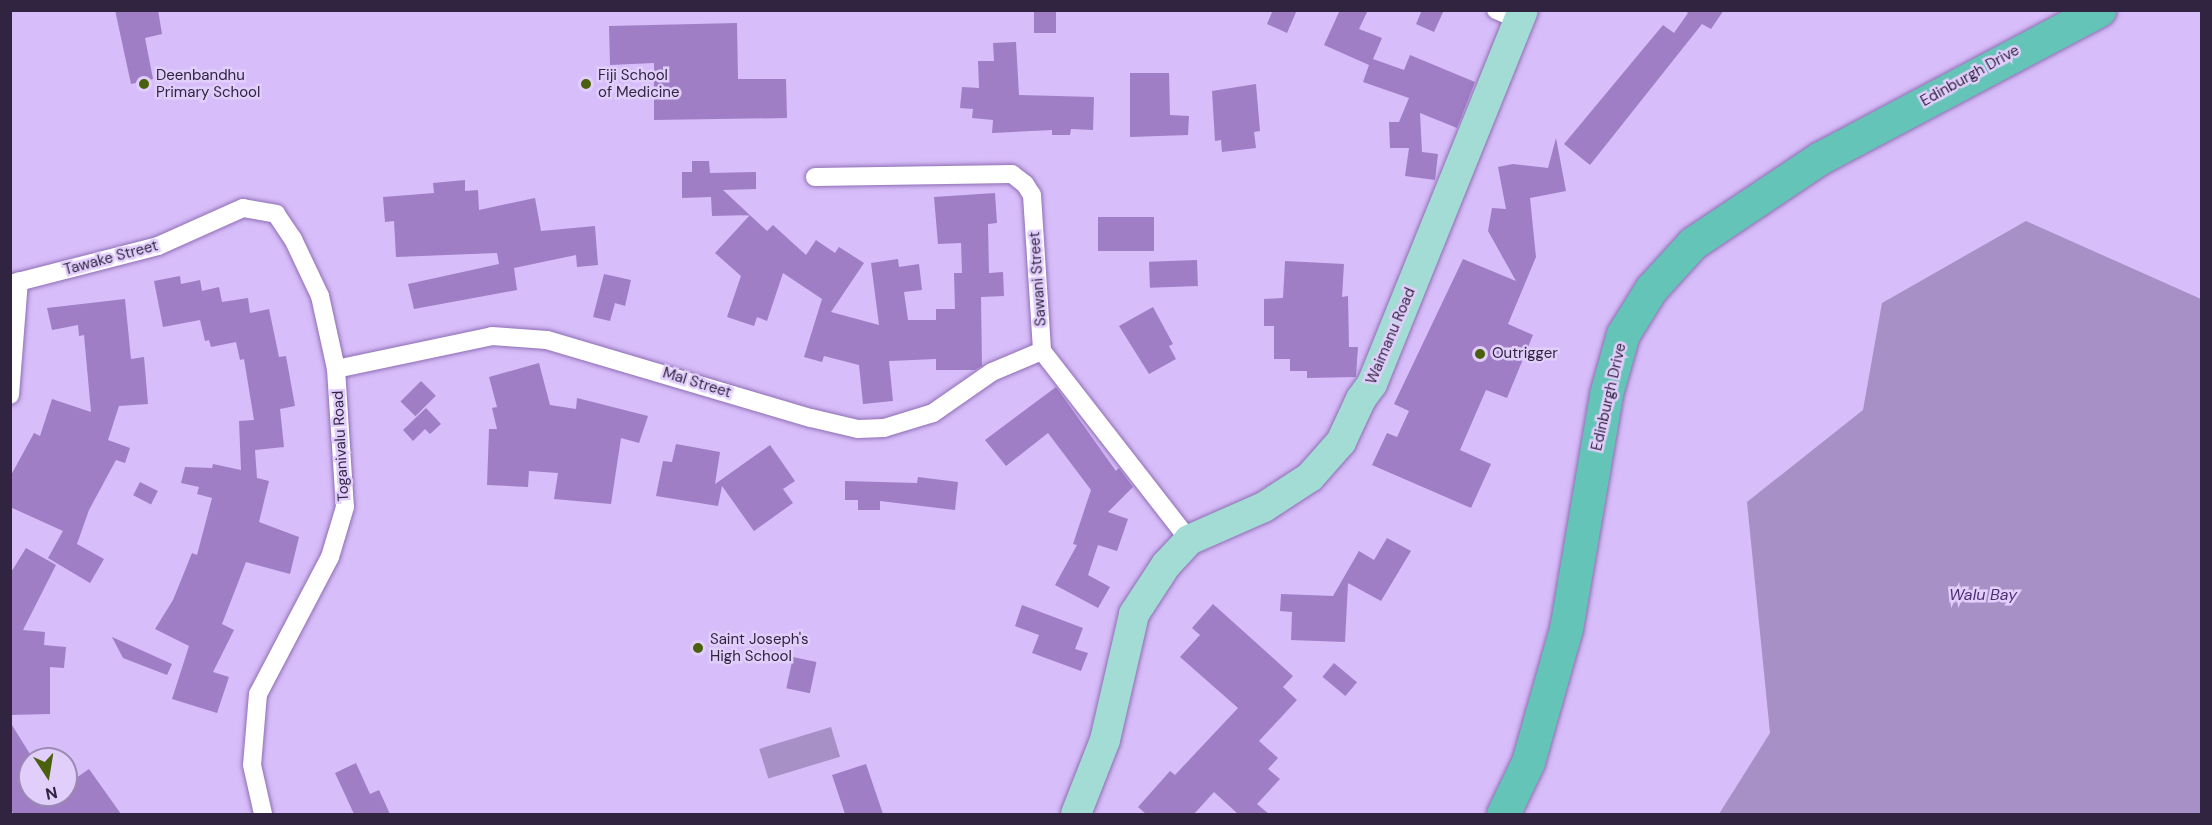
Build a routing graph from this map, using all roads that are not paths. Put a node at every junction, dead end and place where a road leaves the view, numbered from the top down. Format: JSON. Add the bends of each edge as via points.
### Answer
{"nodes":[{"id":1,"x":2098,"y":10,"type":"edge"},
{"id":2,"x":1513,"y":14,"type":"edge"},
{"id":3,"x":815,"y":177,"type":"dead end"},
{"id":4,"x":276,"y":214,"type":"joint"},
{"id":5,"x":15,"y":282,"type":"edge"},
{"id":6,"x":1042,"y":351,"type":"junction"},
{"id":7,"x":336,"y":369,"type":"junction"},
{"id":8,"x":10,"y":395,"type":"edge"},
{"id":9,"x":1189,"y":540,"type":"junction"},
{"id":10,"x":263,"y":814,"type":"edge"},
{"id":11,"x":1076,"y":814,"type":"edge"},
{"id":12,"x":1503,"y":814,"type":"edge"}],
"edges":[{"from":1,"to":12,"type":"highway","name":"Edinburgh Drive","via":[[1820,158],[1694,243],[1651,289],[1623,334],[1606,394],[1566,629],[1528,762]]},
{"from":2,"to":9,"type":"main road","name":"Waimanu Road","via":[[1372,384],[1341,442],[1310,477],[1264,507]]},
{"from":3,"to":6,"type":"street","name":"Sawani Street","via":[[1012,174],[1032,195]]},
{"from":4,"to":5,"type":"street","name":"Tawake Street","via":[[243,208],[158,246]]},
{"from":4,"to":7,"type":"street","name":"Toganivalu Road","via":[[293,239],[320,296]]},
{"from":5,"to":8,"type":"street"},
{"from":6,"to":7,"type":"street","name":"Mal Street","via":[[992,372],[933,413],[884,428],[858,429],[548,340],[492,336]]},
{"from":6,"to":9,"type":"street"},
{"from":7,"to":10,"type":"street","name":"Toganivalu Road","via":[[345,507],[330,557],[258,694],[252,765]]},
{"from":9,"to":11,"type":"main road","name":"Waimanu Road","via":[[1166,565],[1134,614],[1105,740]]}]}
